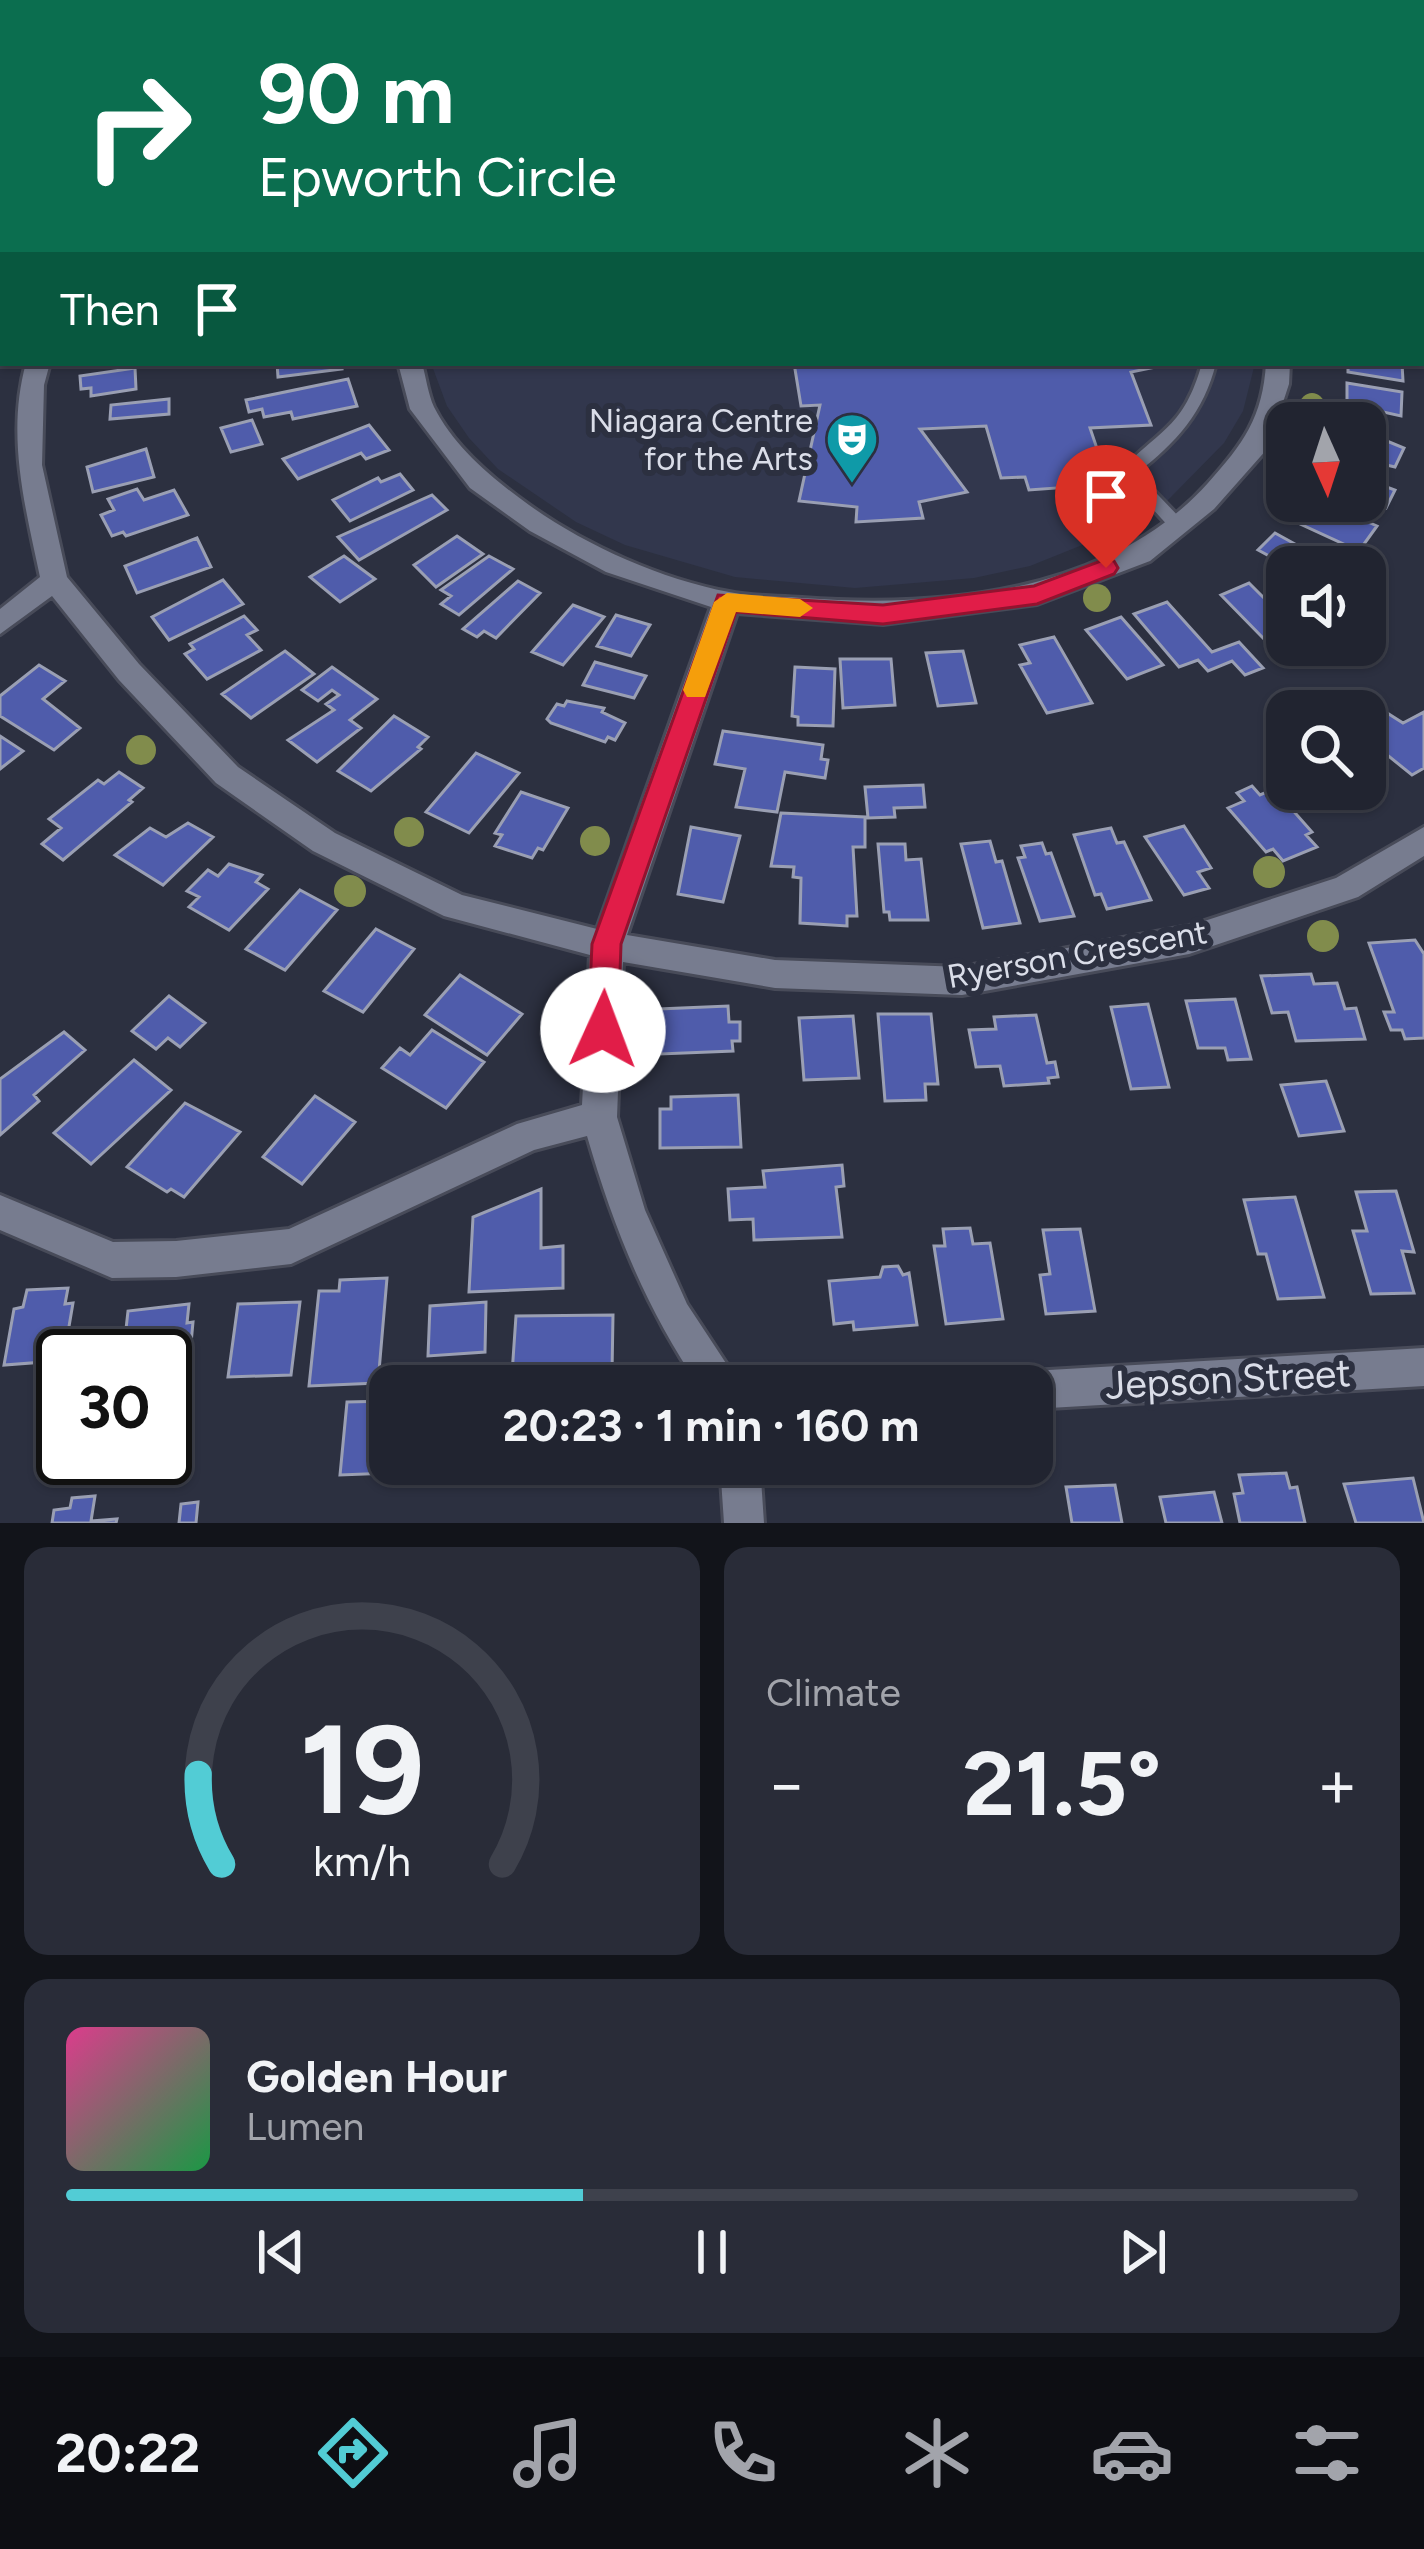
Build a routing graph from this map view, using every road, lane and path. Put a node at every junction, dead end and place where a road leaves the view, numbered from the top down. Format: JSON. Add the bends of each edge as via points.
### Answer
{"nodes":[{"id":1,"x":37,"y":366,"type":"edge"},
{"id":2,"x":411,"y":366,"type":"edge"},
{"id":3,"x":1209,"y":366,"type":"edge"},
{"id":4,"x":1278,"y":366,"type":"edge"},
{"id":5,"x":1177,"y":525,"type":"junction"},
{"id":6,"x":54,"y":580,"type":"junction"},
{"id":7,"x":727,"y":602,"type":"junction"},
{"id":8,"x":0,"y":624,"type":"edge"},
{"id":9,"x":1424,"y":840,"type":"edge"},
{"id":10,"x":607,"y":944,"type":"junction"},
{"id":11,"x":599,"y":1117,"type":"junction"},
{"id":12,"x":0,"y":1213,"type":"edge"},
{"id":13,"x":707,"y":1365,"type":"edge"},
{"id":14,"x":1424,"y":1367,"type":"edge"},
{"id":15,"x":1053,"y":1389,"type":"edge"},
{"id":16,"x":741,"y":1485,"type":"edge"},
{"id":17,"x":744,"y":1523,"type":"edge"}],
"edges":[{"from":1,"to":6,"type":"street","name":"Ryerson Crescent","via":[[29,464]]},
{"from":2,"to":7,"type":"street","via":[[422,409],[479,482],[616,565]]},
{"from":3,"to":5,"type":"lane","via":[[1177,434],[1127,472]]},
{"from":4,"to":5,"type":"street","via":[[1259,442]]},
{"from":5,"to":7,"type":"street","via":[[1140,554],[1037,595],[883,614]]},
{"from":6,"to":8,"type":"street"},
{"from":6,"to":10,"type":"street","name":"Ryerson Crescent","via":[[227,775],[324,842],[454,907]]},
{"from":7,"to":10,"type":"street"},
{"from":9,"to":10,"type":"street","name":"Ryerson Crescent","via":[[1347,888],[1189,940],[962,981],[775,974]]},
{"from":10,"to":11,"type":"street"},
{"from":11,"to":12,"type":"street","via":[[529,1136],[291,1246],[112,1260]]},
{"from":11,"to":13,"type":"street","via":[[627,1211],[674,1317]]},
{"from":14,"to":15,"type":"street","name":"Jepson Street"},
{"from":16,"to":17,"type":"street"}]}
